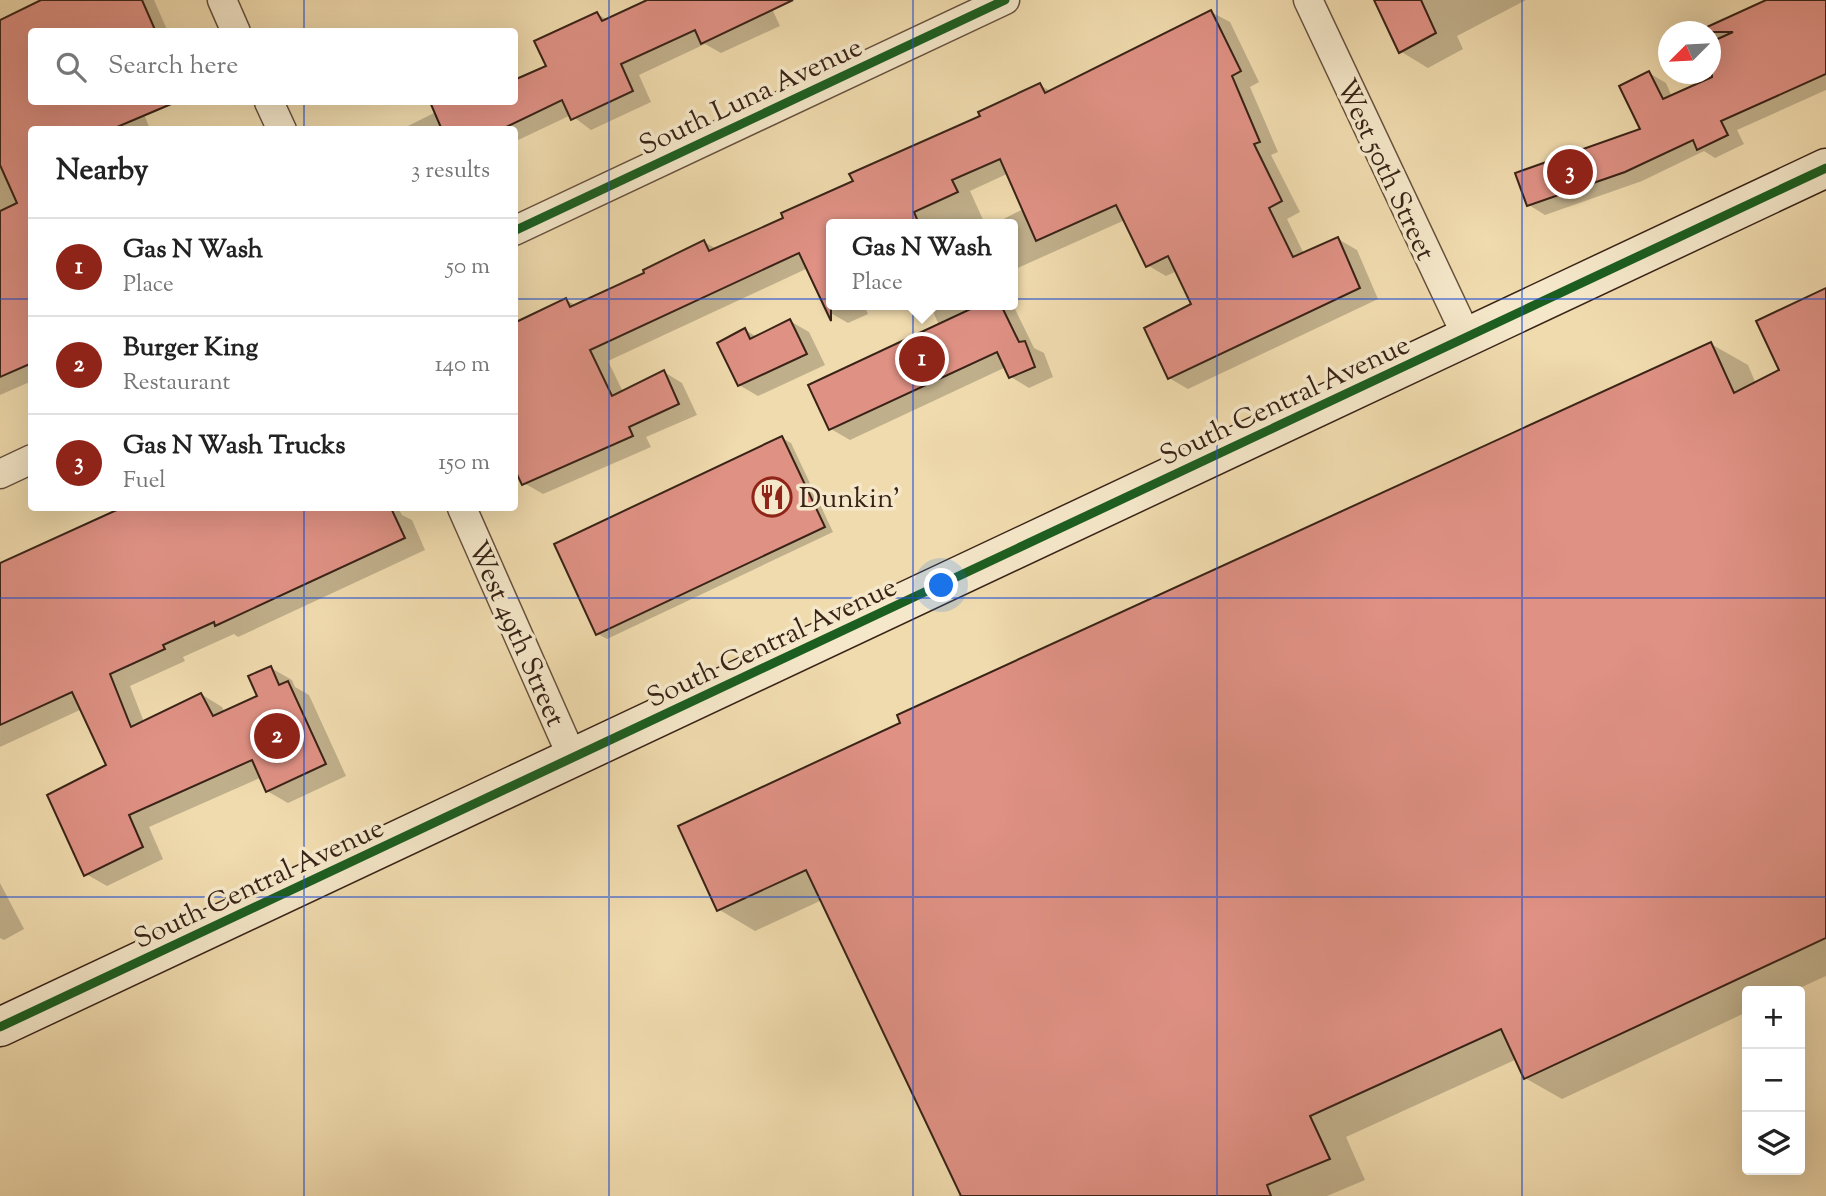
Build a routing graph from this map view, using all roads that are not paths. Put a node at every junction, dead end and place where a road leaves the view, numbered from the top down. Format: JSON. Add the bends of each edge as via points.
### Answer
{"nodes":[{"id":1,"x":222,"y":0,"type":"edge"},
{"id":2,"x":1005,"y":0,"type":"edge"},
{"id":3,"x":1308,"y":0,"type":"edge"},
{"id":4,"x":234,"y":28,"type":"edge"},
{"id":5,"x":270,"y":105,"type":"edge"},
{"id":6,"x":280,"y":126,"type":"edge"},
{"id":7,"x":1826,"y":168,"type":"edge"},
{"id":8,"x":518,"y":229,"type":"edge"},
{"id":9,"x":1467,"y":337,"type":"junction"},
{"id":10,"x":28,"y":461,"type":"edge"},
{"id":11,"x":0,"y":474,"type":"edge"},
{"id":12,"x":463,"y":511,"type":"edge"},
{"id":13,"x":573,"y":759,"type":"junction"},
{"id":14,"x":0,"y":1027,"type":"edge"}],
"edges":[{"from":1,"to":4,"type":"street"},
{"from":2,"to":8,"type":"street","name":"South Luna Avenue"},
{"from":3,"to":9,"type":"street","name":"West 50th Street"},
{"from":5,"to":6,"type":"street"},
{"from":7,"to":9,"type":"main road","name":"South Central Avenue"},
{"from":9,"to":13,"type":"main road","name":"South Central Avenue"},
{"from":10,"to":11,"type":"street"},
{"from":12,"to":13,"type":"street","name":"West 49th Street"},
{"from":13,"to":14,"type":"main road","name":"South Central Avenue"}]}
